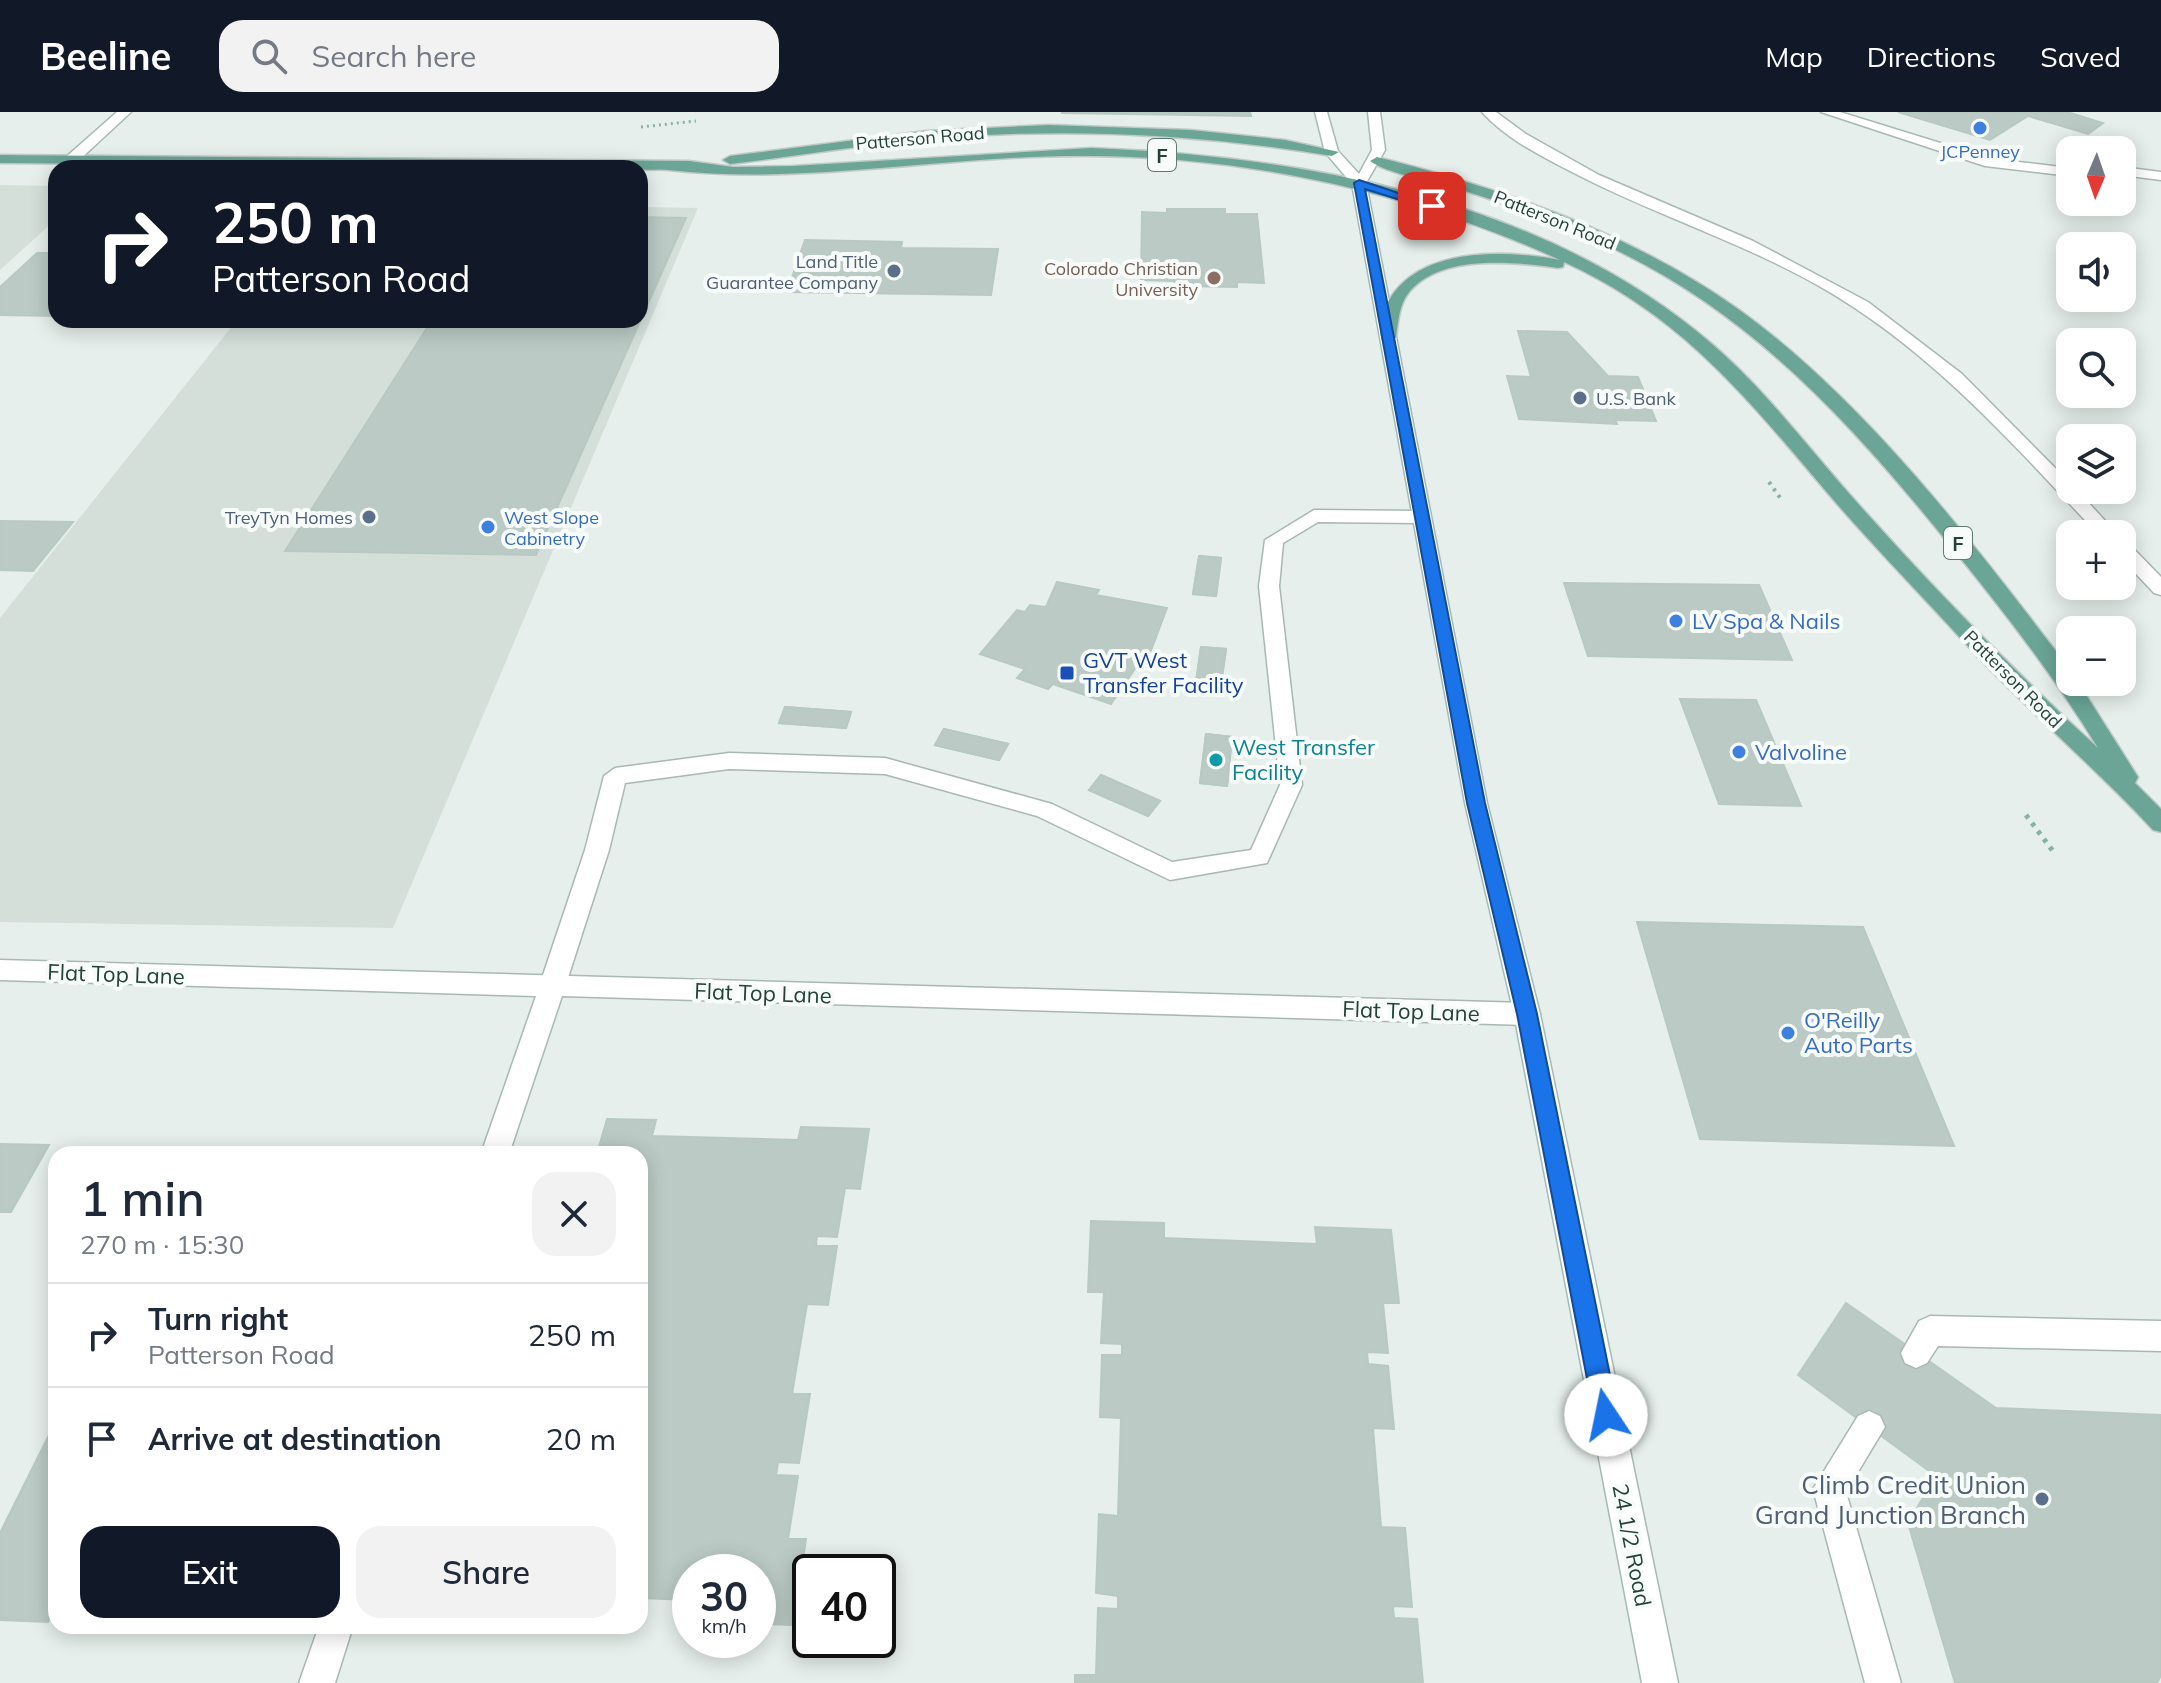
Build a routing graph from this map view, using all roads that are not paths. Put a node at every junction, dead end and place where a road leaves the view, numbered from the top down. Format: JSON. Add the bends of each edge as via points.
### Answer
{"nodes":[{"id":1,"x":125,"y":112,"type":"edge"},
{"id":2,"x":1321,"y":112,"type":"edge"},
{"id":3,"x":1374,"y":112,"type":"edge"},
{"id":4,"x":1488,"y":112,"type":"edge"},
{"id":5,"x":1827,"y":112,"type":"edge"},
{"id":6,"x":1332,"y":152,"type":"junction"},
{"id":7,"x":0,"y":159,"type":"edge"},
{"id":8,"x":71,"y":160,"type":"joint"},
{"id":9,"x":1377,"y":161,"type":"junction"},
{"id":10,"x":648,"y":167,"type":"edge"},
{"id":11,"x":673,"y":167,"type":"junction"},
{"id":12,"x":2056,"y":170,"type":"edge"},
{"id":13,"x":2136,"y":173,"type":"edge"},
{"id":14,"x":2161,"y":176,"type":"edge"},
{"id":15,"x":1359,"y":183,"type":"junction"},
{"id":16,"x":1610,"y":282,"type":"junction"},
{"id":17,"x":1388,"y":338,"type":"junction"},
{"id":18,"x":1420,"y":517,"type":"junction"},
{"id":19,"x":2095,"y":520,"type":"edge"},
{"id":20,"x":2136,"y":563,"type":"edge"},
{"id":21,"x":2161,"y":589,"type":"edge"},
{"id":22,"x":2153,"y":815,"type":"edge"},
{"id":23,"x":0,"y":970,"type":"edge"},
{"id":24,"x":552,"y":987,"type":"junction"},
{"id":25,"x":1527,"y":1014,"type":"junction"},
{"id":26,"x":498,"y":1146,"type":"edge"},
{"id":27,"x":2161,"y":1336,"type":"edge"},
{"id":28,"x":1916,"y":1353,"type":"dead end"},
{"id":29,"x":1869,"y":1427,"type":"dead end"},
{"id":30,"x":333,"y":1634,"type":"edge"},
{"id":31,"x":317,"y":1683,"type":"edge"},
{"id":32,"x":1660,"y":1683,"type":"edge"},
{"id":33,"x":1883,"y":1683,"type":"edge"}],
"edges":[{"from":1,"to":8,"type":"street"},
{"from":2,"to":6,"type":"street"},
{"from":3,"to":9,"type":"street","via":[[1382,145]]},
{"from":4,"to":19,"type":"street","via":[[1551,155],[1787,263],[1885,321],[1985,405]]},
{"from":5,"to":12,"type":"street","via":[[1990,163]]},
{"from":6,"to":9,"type":"street","name":"Patterson Road","number":"F"},
{"from":6,"to":11,"type":"main road","name":"Patterson Road","number":"F","via":[[1187,133],[1060,129],[951,133]]},
{"from":6,"to":15,"type":"street"},
{"from":7,"to":8,"type":"main road","name":"Patterson Road","number":"F"},
{"from":9,"to":15,"type":"street"},
{"from":9,"to":22,"type":"main road","name":"Patterson Road","number":"F","via":[[1500,197],[1618,245],[1699,289],[1778,346],[1845,409],[1952,535],[2062,674]]},
{"from":10,"to":11,"type":"main road","name":"Patterson Road","number":"F"},
{"from":11,"to":15,"type":"main road","name":"Patterson Road","number":"F","via":[[766,174],[1081,150],[1267,166]]},
{"from":13,"to":14,"type":"street"},
{"from":15,"to":16,"type":"main road","name":"Patterson Road","number":"F","via":[[1508,233]]},
{"from":15,"to":17,"type":"street","name":"24 1/2 Road"},
{"from":16,"to":17,"type":"main road","via":[[1526,259],[1472,259],[1423,276],[1397,297]]},
{"from":16,"to":22,"type":"main road","name":"Patterson Road","number":"F","via":[[1701,342],[1739,376],[1844,501],[2004,674]]},
{"from":17,"to":18,"type":"street","name":"24 1/2 Road"},
{"from":18,"to":24,"type":"street","via":[[1314,516],[1274,540],[1269,586],[1291,785],[1259,857],[1170,871],[1044,810],[885,766],[729,761],[615,776]]},
{"from":18,"to":25,"type":"street","name":"24 1/2 Road","via":[[1476,803]]},
{"from":20,"to":21,"type":"street"},
{"from":23,"to":24,"type":"street","name":"Flat Top Lane"},
{"from":24,"to":25,"type":"street","name":"Flat Top Lane"},
{"from":24,"to":26,"type":"street"},
{"from":25,"to":32,"type":"street","name":"24 1/2 Road"},
{"from":27,"to":28,"type":"street","via":[[1930,1331]]},
{"from":29,"to":33,"type":"street","via":[[1829,1489]]},
{"from":30,"to":31,"type":"street"}]}
